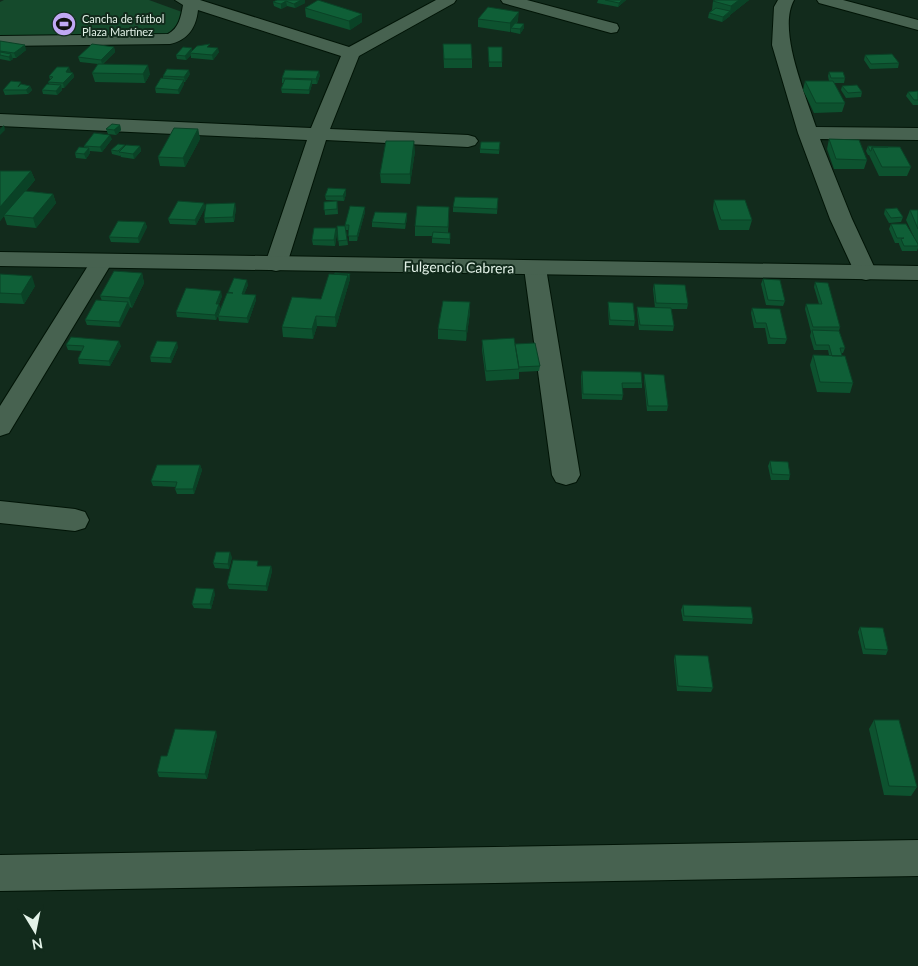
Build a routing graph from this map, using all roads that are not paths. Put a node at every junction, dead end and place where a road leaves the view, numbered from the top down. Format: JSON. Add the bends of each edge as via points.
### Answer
{"nodes":[{"id":1,"x":448,"y":0,"type":"edge"},
{"id":2,"x":509,"y":0,"type":"edge"},
{"id":3,"x":786,"y":0,"type":"edge"},
{"id":4,"x":826,"y":0,"type":"edge"},
{"id":5,"x":187,"y":1,"type":"edge"},
{"id":6,"x":918,"y":25,"type":"edge"},
{"id":7,"x":611,"y":28,"type":"dead end"},
{"id":8,"x":0,"y":41,"type":"edge"},
{"id":9,"x":351,"y":53,"type":"junction"},
{"id":10,"x":0,"y":120,"type":"edge"},
{"id":11,"x":808,"y":133,"type":"junction"},
{"id":12,"x":318,"y":134,"type":"junction"},
{"id":13,"x":918,"y":134,"type":"edge"},
{"id":14,"x":468,"y":141,"type":"dead end"},
{"id":15,"x":0,"y":259,"type":"edge"},
{"id":16,"x":102,"y":261,"type":"junction"},
{"id":17,"x":276,"y":264,"type":"junction"},
{"id":18,"x":535,"y":268,"type":"junction"},
{"id":19,"x":866,"y":272,"type":"junction"},
{"id":20,"x":918,"y":273,"type":"edge"},
{"id":21,"x":0,"y":427,"type":"edge"},
{"id":22,"x":566,"y":475,"type":"dead end"},
{"id":23,"x":0,"y":512,"type":"edge"},
{"id":24,"x":76,"y":520,"type":"dead end"},
{"id":25,"x":918,"y":858,"type":"edge"},
{"id":26,"x":0,"y":873,"type":"edge"}],
"edges":[{"from":1,"to":9,"type":"street"},
{"from":2,"to":7,"type":"street"},
{"from":3,"to":11,"type":"street","via":[[782,7],[781,45]]},
{"from":4,"to":6,"type":"street"},
{"from":5,"to":8,"type":"street","via":[[185,29],[170,39]]},
{"from":5,"to":9,"type":"street"},
{"from":9,"to":12,"type":"street"},
{"from":10,"to":12,"type":"street"},
{"from":11,"to":13,"type":"street"},
{"from":11,"to":19,"type":"street","via":[[841,219]]},
{"from":12,"to":14,"type":"street"},
{"from":12,"to":17,"type":"street"},
{"from":15,"to":16,"type":"street","name":"Fulgencio Cabrera"},
{"from":16,"to":17,"type":"street","name":"Fulgencio Cabrera"},
{"from":16,"to":21,"type":"street"},
{"from":17,"to":18,"type":"street","name":"Fulgencio Cabrera"},
{"from":18,"to":19,"type":"street","name":"Fulgencio Cabrera"},
{"from":18,"to":22,"type":"street"},
{"from":19,"to":20,"type":"street","name":"Fulgencio Cabrera"},
{"from":23,"to":24,"type":"street"},
{"from":25,"to":26,"type":"street"}]}
